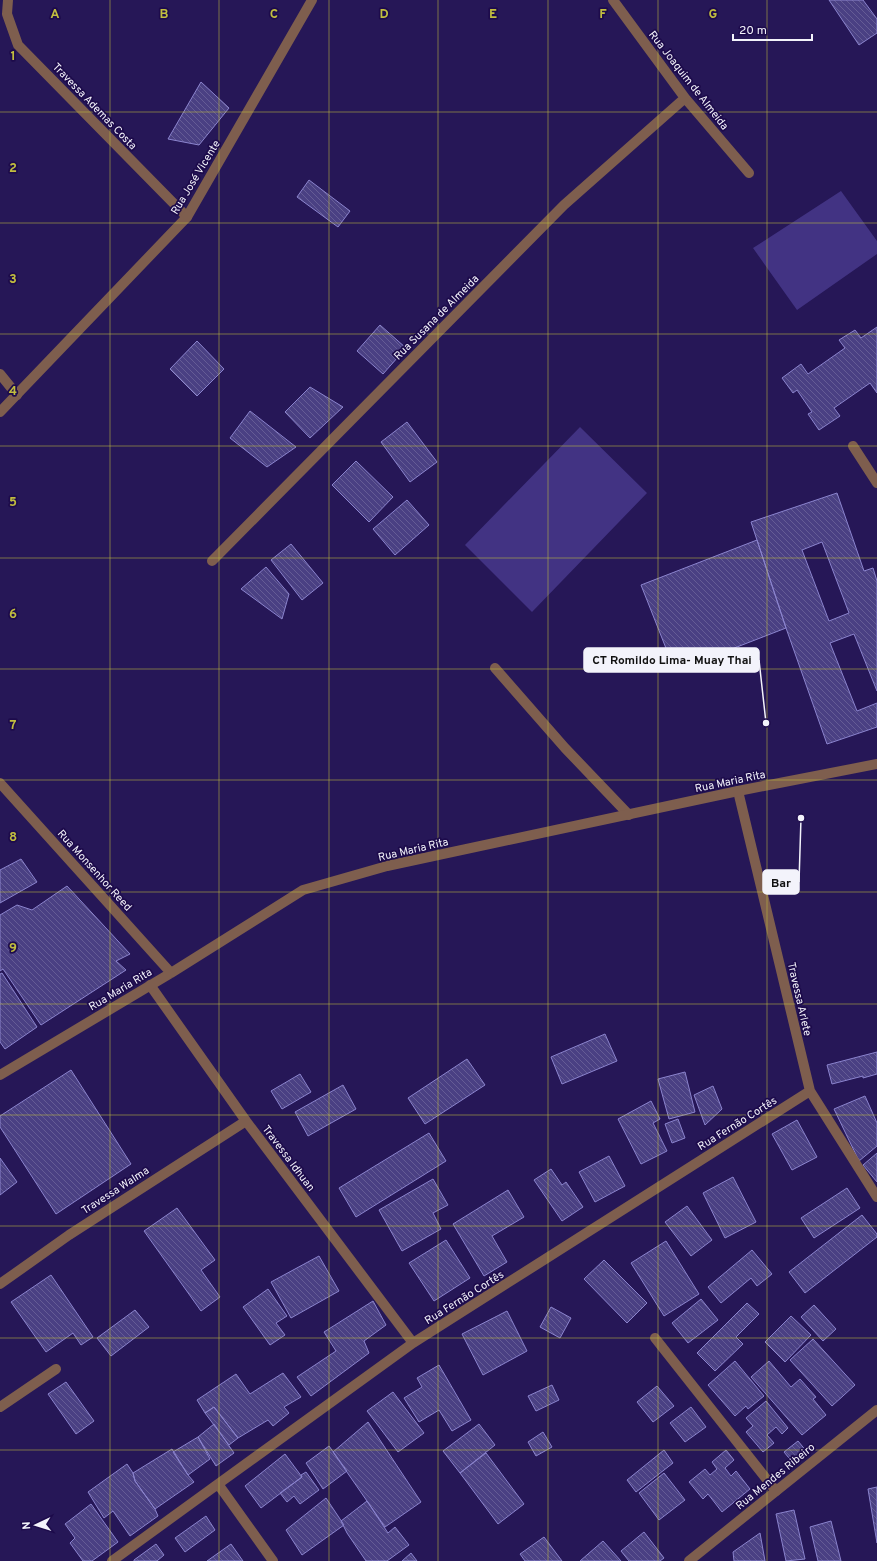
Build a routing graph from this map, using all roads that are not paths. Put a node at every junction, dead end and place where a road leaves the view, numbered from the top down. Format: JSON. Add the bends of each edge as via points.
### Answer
{"nodes":[{"id":1,"x":8,"y":0,"type":"edge"},
{"id":2,"x":312,"y":0,"type":"edge"},
{"id":3,"x":613,"y":0,"type":"edge"},
{"id":4,"x":685,"y":98,"type":"junction"},
{"id":5,"x":749,"y":174,"type":"dead end"},
{"id":6,"x":187,"y":217,"type":"junction"},
{"id":7,"x":0,"y":374,"type":"edge"},
{"id":8,"x":17,"y":395,"type":"junction"},
{"id":9,"x":0,"y":412,"type":"edge"},
{"id":10,"x":853,"y":446,"type":"dead end"},
{"id":11,"x":877,"y":484,"type":"edge"},
{"id":12,"x":212,"y":561,"type":"dead end"},
{"id":13,"x":495,"y":668,"type":"dead end"},
{"id":14,"x":877,"y":764,"type":"edge"},
{"id":15,"x":0,"y":783,"type":"edge"},
{"id":16,"x":738,"y":791,"type":"junction"},
{"id":17,"x":629,"y":814,"type":"junction"},
{"id":18,"x":171,"y":972,"type":"junction"},
{"id":19,"x":150,"y":985,"type":"junction"},
{"id":20,"x":0,"y":1075,"type":"edge"},
{"id":21,"x":810,"y":1091,"type":"junction"},
{"id":22,"x":246,"y":1121,"type":"junction"},
{"id":23,"x":877,"y":1197,"type":"edge"},
{"id":24,"x":0,"y":1284,"type":"edge"},
{"id":25,"x":655,"y":1338,"type":"dead end"},
{"id":26,"x":413,"y":1343,"type":"junction"},
{"id":27,"x":56,"y":1368,"type":"dead end"},
{"id":28,"x":0,"y":1407,"type":"edge"},
{"id":29,"x":877,"y":1410,"type":"edge"},
{"id":30,"x":218,"y":1484,"type":"junction"},
{"id":31,"x":776,"y":1491,"type":"junction"},
{"id":32,"x":112,"y":1561,"type":"edge"},
{"id":33,"x":272,"y":1561,"type":"edge"},
{"id":34,"x":688,"y":1561,"type":"edge"}],
"edges":[{"from":1,"to":6,"type":"street","name":"Travessa Ademas Costa","via":[[7,14],[18,45]]},
{"from":2,"to":6,"type":"street","name":"Rua José Vicente"},
{"from":3,"to":4,"type":"street","name":"Rua Joaquim de Almeida"},
{"from":4,"to":5,"type":"street","name":"Rua Joaquim de Almeida"},
{"from":4,"to":12,"type":"street","name":"Rua Susana de Almeida","via":[[564,205]]},
{"from":6,"to":8,"type":"street","name":"Rua José Vicente"},
{"from":7,"to":8,"type":"street"},
{"from":8,"to":9,"type":"street","name":"Rua José Vicente"},
{"from":10,"to":11,"type":"street"},
{"from":13,"to":17,"type":"street","via":[[565,748]]},
{"from":14,"to":16,"type":"street","name":"Rua Maria Rita"},
{"from":15,"to":18,"type":"street","name":"Rua Monsenhor Reed"},
{"from":16,"to":17,"type":"street","name":"Rua Maria Rita"},
{"from":16,"to":21,"type":"street","name":"Travessa Arlete"},
{"from":17,"to":18,"type":"street","name":"Rua Maria Rita","via":[[387,866],[303,890]]},
{"from":18,"to":19,"type":"street","name":"Rua Maria Rita"},
{"from":19,"to":20,"type":"street","name":"Rua Maria Rita"},
{"from":19,"to":22,"type":"street","name":"Travessa Idhuan"},
{"from":21,"to":23,"type":"street","name":"Travessa Arlete"},
{"from":21,"to":26,"type":"street","name":"Rua Fernão Cortês"},
{"from":22,"to":24,"type":"street","name":"Travessa Walma","via":[[69,1235]]},
{"from":22,"to":26,"type":"street","name":"Travessa Idhuan"},
{"from":25,"to":31,"type":"street"},
{"from":26,"to":30,"type":"street","name":"Rua Fernão Cortês"},
{"from":27,"to":28,"type":"street"},
{"from":29,"to":31,"type":"street","name":"Rua Mendes Ribeiro"},
{"from":30,"to":32,"type":"street","name":"Rua Fernão Cortês"},
{"from":30,"to":33,"type":"street"},
{"from":31,"to":34,"type":"street","name":"Rua Mendes Ribeiro"}]}
